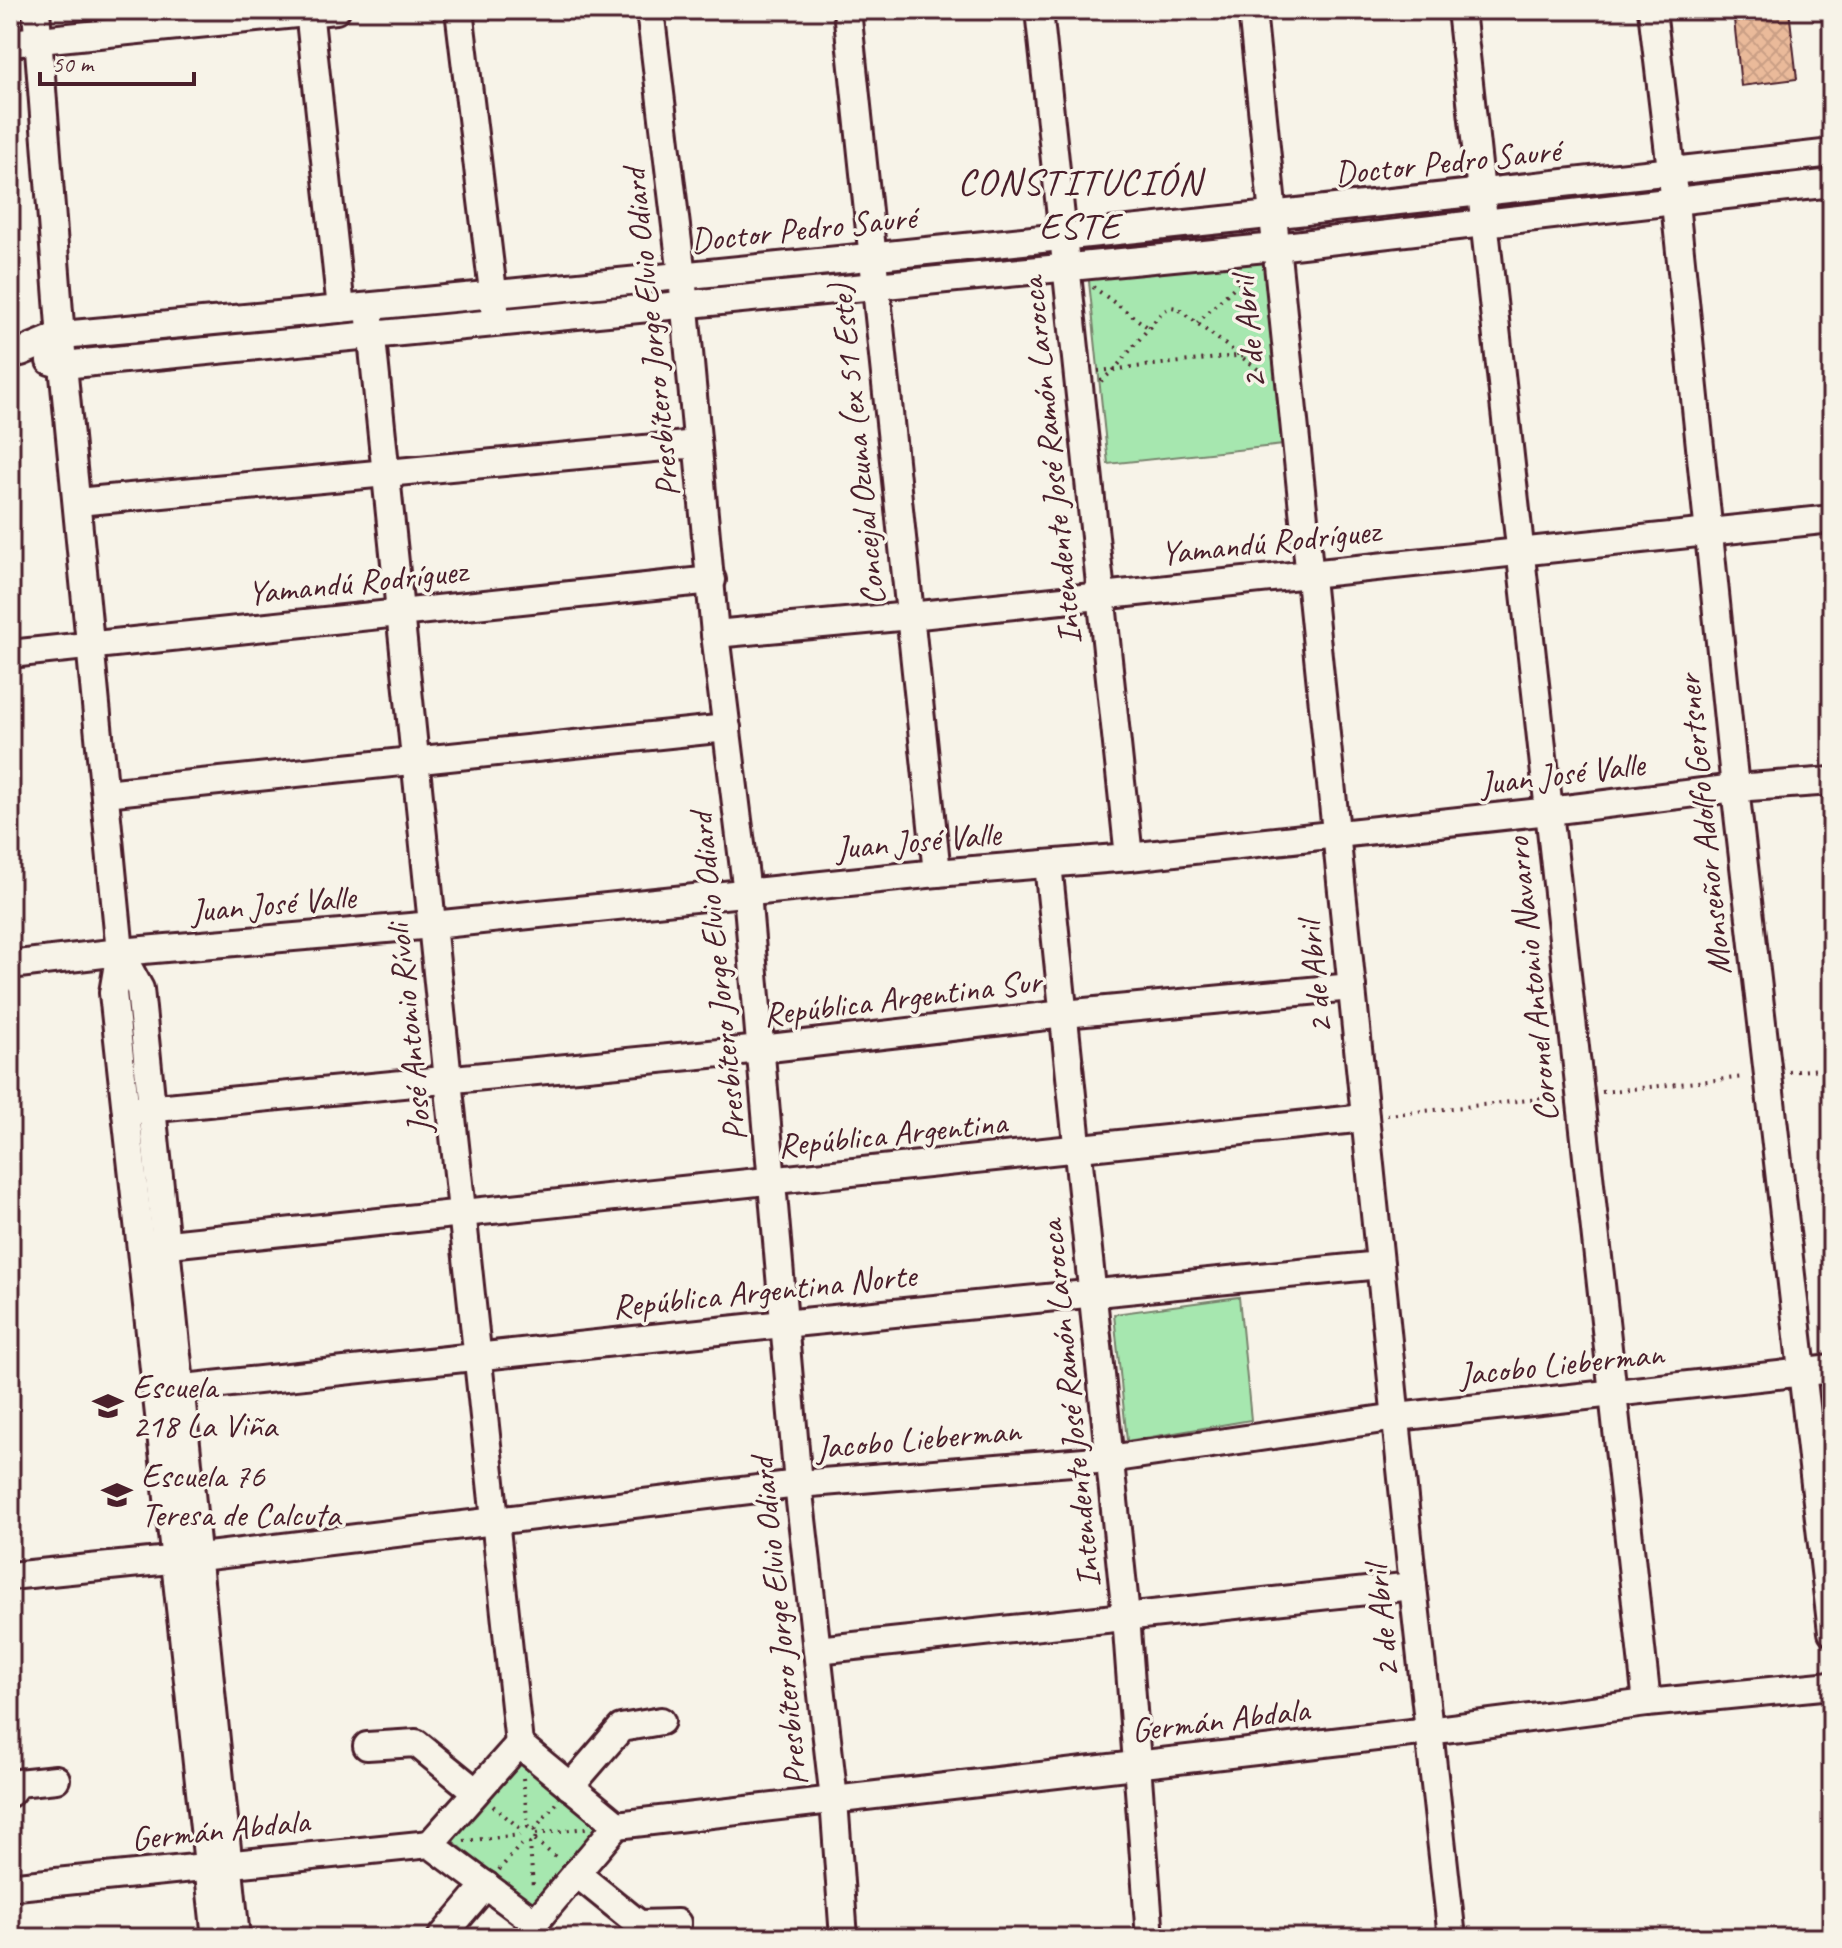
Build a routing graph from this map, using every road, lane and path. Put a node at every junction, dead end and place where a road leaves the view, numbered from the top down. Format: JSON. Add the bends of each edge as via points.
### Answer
{"nodes":[{"id":1,"x":36,"y":10,"type":"edge"},
{"id":2,"x":336,"y":10,"type":"edge"},
{"id":3,"x":459,"y":10,"type":"edge"},
{"id":4,"x":650,"y":10,"type":"edge"},
{"id":5,"x":847,"y":10,"type":"edge"},
{"id":6,"x":1039,"y":10,"type":"edge"},
{"id":7,"x":1252,"y":10,"type":"edge"},
{"id":8,"x":1461,"y":10,"type":"edge"},
{"id":9,"x":1652,"y":10,"type":"edge"},
{"id":10,"x":309,"y":11,"type":"edge"},
{"id":11,"x":39,"y":40,"type":"junction"},
{"id":12,"x":10,"y":43,"type":"edge"},
{"id":13,"x":1832,"y":153,"type":"edge"},
{"id":14,"x":1670,"y":172,"type":"junction"},
{"id":15,"x":1832,"y":183,"type":"edge"},
{"id":16,"x":1481,"y":194,"type":"junction"},
{"id":17,"x":1675,"y":203,"type":"junction"},
{"id":18,"x":1272,"y":215,"type":"junction"},
{"id":19,"x":1485,"y":224,"type":"junction"},
{"id":20,"x":1063,"y":237,"type":"junction"},
{"id":21,"x":1276,"y":247,"type":"junction"},
{"id":22,"x":873,"y":257,"type":"junction"},
{"id":23,"x":1066,"y":267,"type":"junction"},
{"id":24,"x":682,"y":276,"type":"junction"},
{"id":25,"x":876,"y":286,"type":"junction"},
{"id":26,"x":494,"y":294,"type":"junction"},
{"id":27,"x":684,"y":304,"type":"junction"},
{"id":28,"x":369,"y":307,"type":"junction"},
{"id":29,"x":341,"y":309,"type":"junction"},
{"id":30,"x":496,"y":322,"type":"junction"},
{"id":31,"x":1197,"y":323,"type":"junction"},
{"id":32,"x":1149,"y":328,"type":"junction"},
{"id":33,"x":62,"y":335,"type":"junction"},
{"id":34,"x":372,"y":336,"type":"junction"},
{"id":35,"x":1286,"y":350,"type":"junction"},
{"id":36,"x":16,"y":352,"type":"edge"},
{"id":37,"x":1242,"y":355,"type":"junction"},
{"id":38,"x":63,"y":365,"type":"junction"},
{"id":39,"x":1114,"y":370,"type":"junction"},
{"id":40,"x":1079,"y":386,"type":"junction"},
{"id":41,"x":1291,"y":396,"type":"junction"},
{"id":42,"x":697,"y":444,"type":"junction"},
{"id":43,"x":386,"y":473,"type":"junction"},
{"id":44,"x":77,"y":502,"type":"junction"},
{"id":45,"x":1832,"y":519,"type":"edge"},
{"id":46,"x":1707,"y":531,"type":"junction"},
{"id":47,"x":1521,"y":550,"type":"junction"},
{"id":48,"x":1309,"y":573,"type":"junction"},
{"id":49,"x":712,"y":580,"type":"junction"},
{"id":50,"x":1101,"y":596,"type":"junction"},
{"id":51,"x":401,"y":613,"type":"junction"},
{"id":52,"x":910,"y":616,"type":"junction"},
{"id":53,"x":715,"y":634,"type":"junction"},
{"id":54,"x":91,"y":645,"type":"junction"},
{"id":55,"x":10,"y":654,"type":"edge"},
{"id":56,"x":727,"y":728,"type":"junction"},
{"id":57,"x":416,"y":759,"type":"junction"},
{"id":58,"x":1832,"y":781,"type":"edge"},
{"id":59,"x":1735,"y":788,"type":"junction"},
{"id":60,"x":105,"y":793,"type":"junction"},
{"id":61,"x":1549,"y":811,"type":"junction"},
{"id":62,"x":1335,"y":833,"type":"junction"},
{"id":63,"x":1129,"y":857,"type":"junction"},
{"id":64,"x":1048,"y":864,"type":"junction"},
{"id":65,"x":937,"y":873,"type":"junction"},
{"id":66,"x":747,"y":893,"type":"junction"},
{"id":67,"x":433,"y":925,"type":"junction"},
{"id":68,"x":120,"y":952,"type":"junction"},
{"id":69,"x":10,"y":965,"type":"edge"},
{"id":70,"x":1352,"y":987,"type":"junction"},
{"id":71,"x":1064,"y":1014,"type":"junction"},
{"id":72,"x":761,"y":1049,"type":"junction"},
{"id":73,"x":448,"y":1080,"type":"junction"},
{"id":74,"x":154,"y":1109,"type":"junction"},
{"id":75,"x":126,"y":1111,"type":"junction"},
{"id":76,"x":1365,"y":1118,"type":"junction"},
{"id":77,"x":1080,"y":1148,"type":"junction"},
{"id":78,"x":772,"y":1182,"type":"junction"},
{"id":79,"x":464,"y":1212,"type":"junction"},
{"id":80,"x":154,"y":1246,"type":"junction"},
{"id":81,"x":1380,"y":1265,"type":"junction"},
{"id":82,"x":1094,"y":1294,"type":"junction"},
{"id":83,"x":783,"y":1324,"type":"junction"},
{"id":84,"x":479,"y":1355,"type":"junction"},
{"id":85,"x":1832,"y":1369,"type":"edge"},
{"id":86,"x":1804,"y":1372,"type":"junction"},
{"id":87,"x":168,"y":1391,"type":"junction"},
{"id":88,"x":1613,"y":1393,"type":"junction"},
{"id":89,"x":1397,"y":1417,"type":"junction"},
{"id":90,"x":1109,"y":1459,"type":"junction"},
{"id":91,"x":798,"y":1484,"type":"junction"},
{"id":92,"x":496,"y":1521,"type":"junction"},
{"id":93,"x":187,"y":1558,"type":"junction"},
{"id":94,"x":10,"y":1576,"type":"edge"},
{"id":95,"x":1413,"y":1586,"type":"junction"},
{"id":96,"x":1126,"y":1616,"type":"junction"},
{"id":97,"x":1832,"y":1632,"type":"edge"},
{"id":98,"x":817,"y":1650,"type":"junction"},
{"id":99,"x":1832,"y":1685,"type":"edge"},
{"id":100,"x":1647,"y":1703,"type":"junction"},
{"id":101,"x":661,"y":1721,"type":"dead end"},
{"id":102,"x":1428,"y":1731,"type":"junction"},
{"id":103,"x":519,"y":1744,"type":"junction"},
{"id":104,"x":367,"y":1746,"type":"dead end"},
{"id":105,"x":1136,"y":1765,"type":"junction"},
{"id":106,"x":56,"y":1779,"type":"dead end"},
{"id":107,"x":570,"y":1787,"type":"junction"},
{"id":108,"x":475,"y":1791,"type":"junction"},
{"id":109,"x":10,"y":1793,"type":"edge"},
{"id":110,"x":834,"y":1800,"type":"junction"},
{"id":111,"x":617,"y":1825,"type":"junction"},
{"id":112,"x":529,"y":1834,"type":"junction"},
{"id":113,"x":430,"y":1844,"type":"junction"},
{"id":114,"x":218,"y":1866,"type":"junction"},
{"id":115,"x":576,"y":1873,"type":"junction"},
{"id":116,"x":486,"y":1885,"type":"junction"},
{"id":117,"x":12,"y":1887,"type":"edge"},
{"id":118,"x":677,"y":1923,"type":"dead end"},
{"id":119,"x":536,"y":1930,"type":"edge"},
{"id":120,"x":216,"y":1938,"type":"edge"},
{"id":121,"x":236,"y":1938,"type":"edge"},
{"id":122,"x":441,"y":1938,"type":"edge"},
{"id":123,"x":844,"y":1938,"type":"edge"},
{"id":124,"x":1150,"y":1938,"type":"edge"},
{"id":125,"x":1452,"y":1938,"type":"edge"}],
"edges":[{"from":1,"to":11,"type":"street"},
{"from":2,"to":10,"type":"street"},
{"from":3,"to":26,"type":"street"},
{"from":4,"to":24,"type":"street","name":"Presbítero Jorge Elvio Odiard"},
{"from":5,"to":22,"type":"street","name":"Concejal Ozuna (ex 51 Este)"},
{"from":6,"to":20,"type":"street","name":"Intendente José Ramón Larocca"},
{"from":7,"to":18,"type":"street","name":"2 de Abril"},
{"from":8,"to":16,"type":"street","name":"Coronel Antonio Navarro"},
{"from":9,"to":14,"type":"street","name":"Monseñor Adolfo Gertsner"},
{"from":10,"to":11,"type":"street"},
{"from":10,"to":29,"type":"street"},
{"from":11,"to":12,"type":"street"},
{"from":11,"to":33,"type":"street"},
{"from":13,"to":14,"type":"street","name":"Doctor Pedro Sauré"},
{"from":14,"to":16,"type":"street","name":"Doctor Pedro Sauré"},
{"from":14,"to":17,"type":"street","name":"Monseñor Adolfo Gertsner"},
{"from":15,"to":17,"type":"street","name":"Doctor Pedro Sauré"},
{"from":16,"to":18,"type":"street","name":"Doctor Pedro Sauré"},
{"from":16,"to":19,"type":"street","name":"Coronel Antonio Navarro"},
{"from":17,"to":19,"type":"street","name":"Doctor Pedro Sauré"},
{"from":17,"to":46,"type":"street","name":"Monseñor Adolfo Gertsner"},
{"from":18,"to":20,"type":"street","name":"Doctor Pedro Sauré"},
{"from":18,"to":21,"type":"street","name":"2 de Abril"},
{"from":19,"to":21,"type":"street","name":"Doctor Pedro Sauré"},
{"from":19,"to":47,"type":"street","name":"Coronel Antonio Navarro"},
{"from":20,"to":22,"type":"street","name":"Doctor Pedro Sauré"},
{"from":20,"to":23,"type":"street","name":"Intendente José Ramón Larocca"},
{"from":21,"to":23,"type":"street","name":"Doctor Pedro Sauré"},
{"from":21,"to":31,"type":"path"},
{"from":21,"to":35,"type":"street","name":"2 de Abril"},
{"from":22,"to":24,"type":"street","name":"Doctor Pedro Sauré"},
{"from":22,"to":25,"type":"street","name":"Concejal Ozuna (ex 51 Este)"},
{"from":23,"to":25,"type":"street","name":"Doctor Pedro Sauré"},
{"from":23,"to":32,"type":"path"},
{"from":23,"to":40,"type":"street","name":"Intendente José Ramón Larocca"},
{"from":24,"to":26,"type":"street","name":"Doctor Pedro Sauré"},
{"from":24,"to":27,"type":"street","name":"Presbítero Jorge Elvio Odiard"},
{"from":25,"to":27,"type":"street","name":"Doctor Pedro Sauré"},
{"from":25,"to":52,"type":"street","name":"Concejal Ozuna (ex 51 Este)"},
{"from":26,"to":28,"type":"street","name":"Doctor Pedro Sauré"},
{"from":26,"to":30,"type":"street"},
{"from":27,"to":30,"type":"street","name":"Doctor Pedro Sauré"},
{"from":27,"to":42,"type":"street","name":"Presbítero Jorge Elvio Odiard"},
{"from":28,"to":29,"type":"street","name":"Doctor Pedro Sauré"},
{"from":28,"to":34,"type":"street","name":"José Antonio Rívoli"},
{"from":29,"to":33,"type":"street","name":"Doctor Pedro Sauré"},
{"from":30,"to":34,"type":"street","name":"Doctor Pedro Sauré"},
{"from":31,"to":32,"type":"path","via":[[1171,307]]},
{"from":31,"to":37,"type":"path"},
{"from":32,"to":39,"type":"path"},
{"from":33,"to":36,"type":"street","name":"Doctor Pedro Sauré"},
{"from":33,"to":38,"type":"street"},
{"from":34,"to":38,"type":"street","name":"Doctor Pedro Sauré"},
{"from":34,"to":43,"type":"street","name":"José Antonio Rívoli"},
{"from":35,"to":37,"type":"path"},
{"from":35,"to":41,"type":"street","name":"2 de Abril"},
{"from":36,"to":38,"type":"street","name":"Doctor Pedro Sauré"},
{"from":37,"to":39,"type":"path"},
{"from":37,"to":41,"type":"path"},
{"from":38,"to":44,"type":"street"},
{"from":39,"to":40,"type":"path"},
{"from":39,"to":40,"type":"path"},
{"from":40,"to":50,"type":"street","name":"Intendente José Ramón Larocca"},
{"from":41,"to":48,"type":"street","name":"2 de Abril"},
{"from":42,"to":43,"type":"street"},
{"from":42,"to":49,"type":"street","name":"Presbítero Jorge Elvio Odiard"},
{"from":43,"to":44,"type":"street"},
{"from":43,"to":51,"type":"street","name":"José Antonio Rívoli"},
{"from":44,"to":54,"type":"street"},
{"from":45,"to":46,"type":"street","name":"Yamandú Rodríguez"},
{"from":46,"to":47,"type":"street","name":"Yamandú Rodríguez"},
{"from":46,"to":59,"type":"street","name":"Monseñor Adolfo Gertsner"},
{"from":47,"to":48,"type":"street","name":"Yamandú Rodríguez"},
{"from":47,"to":61,"type":"street","name":"Coronel Antonio Navarro"},
{"from":48,"to":50,"type":"street","name":"Yamandú Rodríguez"},
{"from":48,"to":62,"type":"street","name":"2 de Abril"},
{"from":49,"to":51,"type":"street","name":"Yamandú Rodríguez"},
{"from":49,"to":53,"type":"street","name":"Presbítero Jorge Elvio Odiard"},
{"from":50,"to":52,"type":"street","name":"Yamandú Rodríguez"},
{"from":50,"to":63,"type":"street","name":"Intendente José Ramón Larocca"},
{"from":51,"to":54,"type":"street","name":"Yamandú Rodríguez"},
{"from":51,"to":57,"type":"street","name":"José Antonio Rívoli"},
{"from":52,"to":53,"type":"street","name":"Yamandú Rodríguez"},
{"from":52,"to":65,"type":"street","name":"Concejal Ozuna (ex 51 Este)"},
{"from":53,"to":56,"type":"street","name":"Presbítero Jorge Elvio Odiard"},
{"from":54,"to":55,"type":"street","name":"Yamandú Rodríguez"},
{"from":54,"to":60,"type":"street"},
{"from":56,"to":57,"type":"street"},
{"from":56,"to":66,"type":"street","name":"Presbítero Jorge Elvio Odiard"},
{"from":57,"to":60,"type":"street"},
{"from":57,"to":67,"type":"street","name":"José Antonio Rívoli"},
{"from":58,"to":59,"type":"street","name":"Juan José Valle"},
{"from":59,"to":61,"type":"street","name":"Juan José Valle"},
{"from":59,"to":86,"type":"street","name":"Monseñor Adolfo Gertsner"},
{"from":60,"to":68,"type":"street"},
{"from":61,"to":62,"type":"street","name":"Juan José Valle"},
{"from":61,"to":88,"type":"street","name":"Coronel Antonio Navarro"},
{"from":62,"to":63,"type":"street","name":"Juan José Valle"},
{"from":62,"to":70,"type":"street","name":"2 de Abril"},
{"from":63,"to":64,"type":"street","name":"Juan José Valle"},
{"from":64,"to":65,"type":"street","name":"Juan José Valle"},
{"from":64,"to":71,"type":"street","name":"Intendente José Ramón Larocca"},
{"from":65,"to":66,"type":"street","name":"Juan José Valle"},
{"from":66,"to":67,"type":"street","name":"Juan José Valle"},
{"from":66,"to":72,"type":"street","name":"Presbítero Jorge Elvio Odiard"},
{"from":67,"to":68,"type":"street","name":"Juan José Valle"},
{"from":67,"to":73,"type":"street","name":"José Antonio Rívoli"},
{"from":68,"to":69,"type":"street","name":"Juan José Valle"},
{"from":68,"to":74,"type":"street","via":[[140,989]]},
{"from":68,"to":75,"type":"street","via":[[113,993]]},
{"from":70,"to":71,"type":"street","name":"República Argentina Sur"},
{"from":70,"to":76,"type":"street","name":"2 de Abril"},
{"from":71,"to":72,"type":"street","name":"República Argentina Sur"},
{"from":71,"to":77,"type":"street","name":"Intendente José Ramón Larocca"},
{"from":72,"to":73,"type":"street","name":"República Argentina Sur"},
{"from":72,"to":78,"type":"street","name":"Presbítero Jorge Elvio Odiard"},
{"from":73,"to":74,"type":"street","name":"República Argentina Sur"},
{"from":73,"to":79,"type":"street","name":"José Antonio Rívoli"},
{"from":74,"to":75,"type":"street","name":"República Argentina Sur"},
{"from":74,"to":80,"type":"street"},
{"from":75,"to":80,"type":"street"},
{"from":76,"to":77,"type":"street","name":"República Argentina"},
{"from":76,"to":81,"type":"street","name":"2 de Abril"},
{"from":77,"to":78,"type":"street","name":"República Argentina"},
{"from":77,"to":82,"type":"street","name":"Intendente José Ramón Larocca"},
{"from":78,"to":79,"type":"street","name":"República Argentina"},
{"from":78,"to":83,"type":"street","name":"Presbítero Jorge Elvio Odiard"},
{"from":79,"to":80,"type":"street","name":"República Argentina"},
{"from":79,"to":84,"type":"street","name":"José Antonio Rívoli"},
{"from":80,"to":87,"type":"street"},
{"from":81,"to":82,"type":"street","name":"República Argentina Norte"},
{"from":81,"to":89,"type":"street","name":"2 de Abril"},
{"from":82,"to":83,"type":"street","name":"República Argentina Norte"},
{"from":82,"to":90,"type":"street","name":"Intendente José Ramón Larocca"},
{"from":83,"to":84,"type":"street","name":"República Argentina Norte"},
{"from":83,"to":91,"type":"street","name":"Presbítero Jorge Elvio Odiard"},
{"from":84,"to":87,"type":"street","name":"República Argentina Norte"},
{"from":84,"to":92,"type":"street","name":"José Antonio Rívoli"},
{"from":85,"to":86,"type":"street","name":"Jacobo Lieberman"},
{"from":86,"to":88,"type":"street","name":"Jacobo Lieberman"},
{"from":86,"to":97,"type":"street","name":"Monseñor Adolfo Gertsner"},
{"from":87,"to":93,"type":"street"},
{"from":88,"to":89,"type":"street","name":"Jacobo Lieberman"},
{"from":88,"to":100,"type":"street","name":"Coronel Antonio Navarro"},
{"from":89,"to":90,"type":"street","name":"Jacobo Lieberman"},
{"from":89,"to":95,"type":"street","name":"2 de Abril"},
{"from":90,"to":91,"type":"street","name":"Jacobo Lieberman"},
{"from":90,"to":96,"type":"street","name":"Intendente José Ramón Larocca"},
{"from":91,"to":92,"type":"street","name":"Jacobo Lieberman"},
{"from":91,"to":98,"type":"street","name":"Presbítero Jorge Elvio Odiard"},
{"from":92,"to":93,"type":"street","name":"Jacobo Lieberman"},
{"from":92,"to":103,"type":"street","name":"José Antonio Rívoli"},
{"from":93,"to":94,"type":"street","name":"Jacobo Lieberman"},
{"from":93,"to":114,"type":"street"},
{"from":95,"to":96,"type":"street"},
{"from":95,"to":102,"type":"street","name":"2 de Abril"},
{"from":96,"to":98,"type":"street"},
{"from":96,"to":105,"type":"street","name":"Intendente José Ramón Larocca"},
{"from":98,"to":110,"type":"street","name":"Presbítero Jorge Elvio Odiard"},
{"from":99,"to":100,"type":"street","name":"Germán Abdala"},
{"from":100,"to":102,"type":"street","name":"Germán Abdala"},
{"from":101,"to":107,"type":"street","via":[[621,1728]]},
{"from":102,"to":105,"type":"street","name":"Germán Abdala"},
{"from":102,"to":125,"type":"street","name":"2 de Abril"},
{"from":103,"to":107,"type":"street"},
{"from":103,"to":108,"type":"street"},
{"from":103,"to":112,"type":"path"},
{"from":104,"to":108,"type":"street","via":[[416,1743]]},
{"from":105,"to":110,"type":"street","name":"Germán Abdala"},
{"from":105,"to":124,"type":"street","name":"Intendente José Ramón Larocca"},
{"from":106,"to":109,"type":"street","via":[[18,1783]]},
{"from":107,"to":111,"type":"street"},
{"from":107,"to":112,"type":"path"},
{"from":108,"to":112,"type":"path"},
{"from":108,"to":113,"type":"street"},
{"from":110,"to":111,"type":"street","name":"Germán Abdala"},
{"from":110,"to":123,"type":"street","name":"Presbítero Jorge Elvio Odiard"},
{"from":111,"to":112,"type":"path"},
{"from":111,"to":115,"type":"street"},
{"from":112,"to":113,"type":"path"},
{"from":112,"to":115,"type":"path"},
{"from":112,"to":116,"type":"path"},
{"from":112,"to":119,"type":"path"},
{"from":113,"to":114,"type":"street","name":"Germán Abdala"},
{"from":113,"to":116,"type":"street"},
{"from":114,"to":117,"type":"street","name":"Germán Abdala"},
{"from":114,"to":120,"type":"street"},
{"from":114,"to":121,"type":"street"},
{"from":115,"to":118,"type":"street","via":[[639,1924]]},
{"from":115,"to":119,"type":"street"},
{"from":116,"to":119,"type":"street"},
{"from":116,"to":122,"type":"street"}]}
